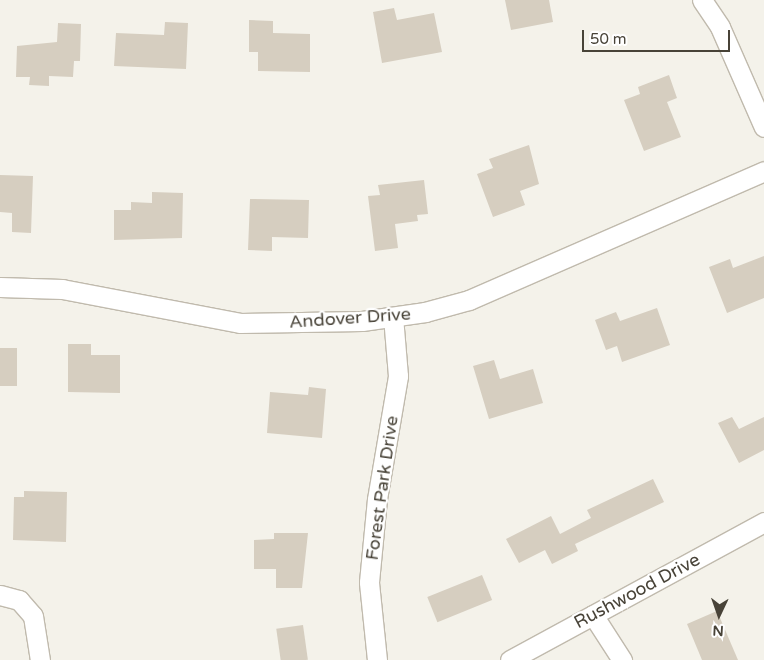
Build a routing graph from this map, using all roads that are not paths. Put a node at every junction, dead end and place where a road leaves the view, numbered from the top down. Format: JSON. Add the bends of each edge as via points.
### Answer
{"nodes":[{"id":1,"x":702,"y":0,"type":"edge"},
{"id":2,"x":764,"y":127,"type":"edge"},
{"id":3,"x":764,"y":171,"type":"edge"},
{"id":4,"x":0,"y":287,"type":"edge"},
{"id":5,"x":393,"y":317,"type":"junction"},
{"id":6,"x":764,"y":522,"type":"edge"},
{"id":7,"x":0,"y":595,"type":"edge"},
{"id":8,"x":593,"y":615,"type":"junction"},
{"id":9,"x":40,"y":660,"type":"edge"},
{"id":10,"x":377,"y":660,"type":"edge"},
{"id":11,"x":510,"y":660,"type":"edge"},
{"id":12,"x":622,"y":660,"type":"edge"}],
"edges":[{"from":1,"to":2,"type":"street","via":[[720,27]]},
{"from":3,"to":5,"type":"street","name":"Andover Drive","via":[[469,300]]},
{"from":4,"to":5,"type":"street","name":"Andover Drive","via":[[62,289],[240,323]]},
{"from":5,"to":10,"type":"street","name":"Forest Park Drive","via":[[398,376],[377,499],[369,582]]},
{"from":6,"to":8,"type":"street","name":"Rushwood Drive"},
{"from":7,"to":9,"type":"street","via":[[19,600],[33,616]]},
{"from":8,"to":11,"type":"street","name":"Rushwood Drive"},
{"from":8,"to":12,"type":"street"}]}
